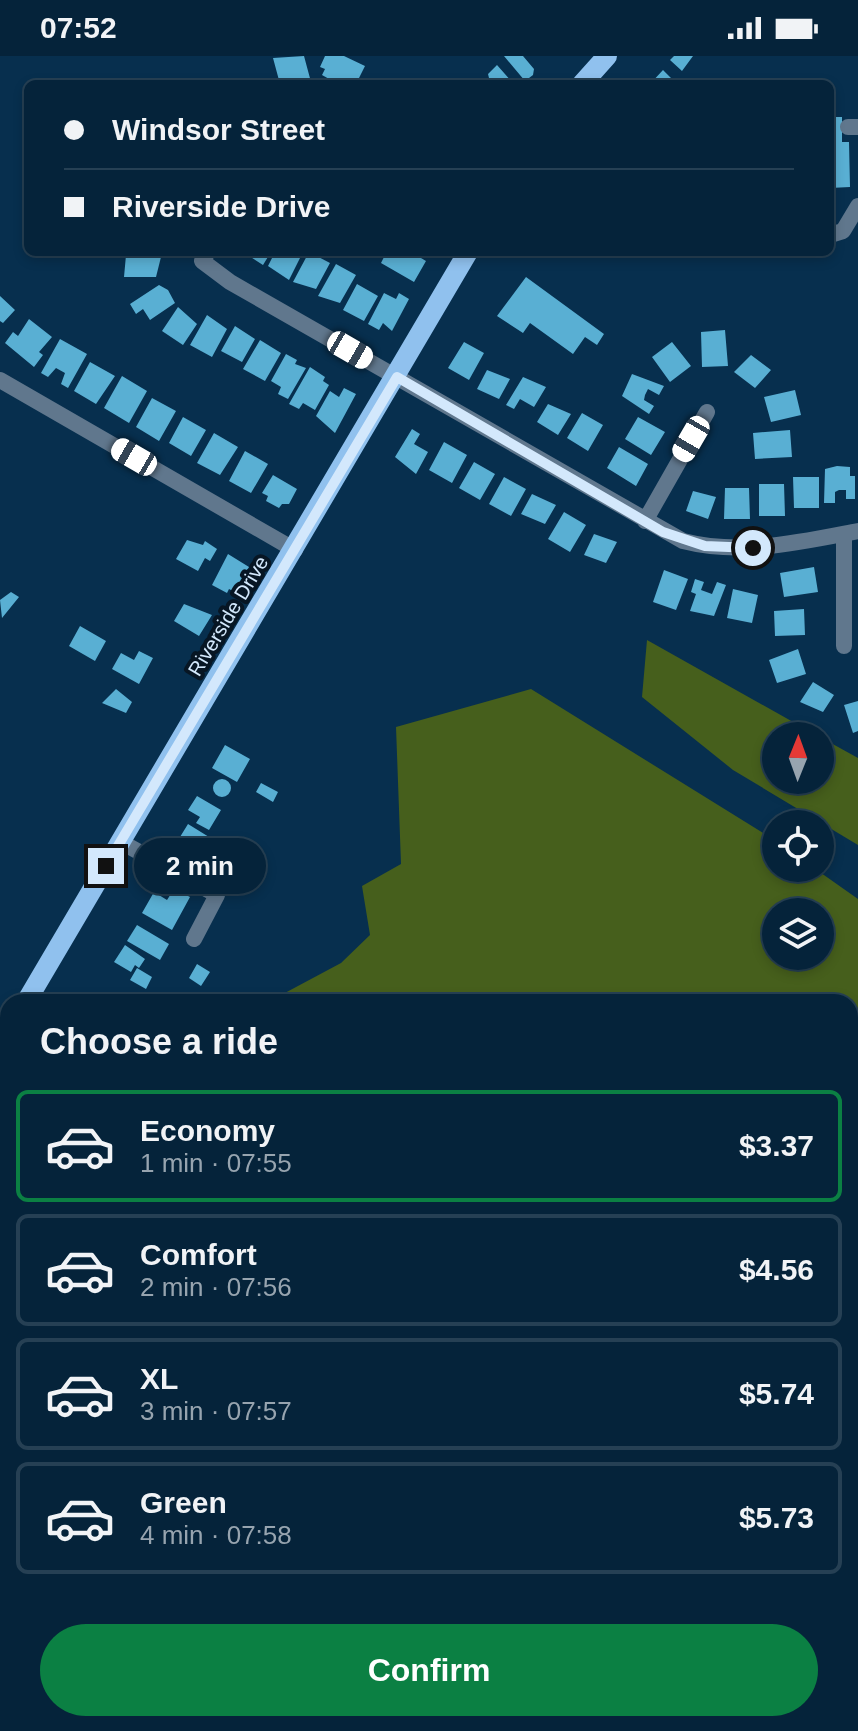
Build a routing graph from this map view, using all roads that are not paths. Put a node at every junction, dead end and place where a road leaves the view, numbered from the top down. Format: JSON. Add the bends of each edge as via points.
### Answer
{"nodes":[{"id":1,"x":607,"y":56,"type":"edge"},
{"id":2,"x":588,"y":71,"type":"edge"},
{"id":3,"x":858,"y":206,"type":"edge"},
{"id":4,"x":834,"y":234,"type":"edge"},
{"id":5,"x":205,"y":256,"type":"edge"},
{"id":6,"x":466,"y":256,"type":"edge"},
{"id":7,"x":397,"y":377,"type":"junction"},
{"id":8,"x":0,"y":380,"type":"edge"},
{"id":9,"x":707,"y":412,"type":"dead end"},
{"id":10,"x":645,"y":521,"type":"junction"},
{"id":11,"x":851,"y":533,"type":"edge"},
{"id":12,"x":295,"y":550,"type":"junction"},
{"id":13,"x":844,"y":646,"type":"dead end"},
{"id":14,"x":121,"y":842,"type":"junction"},
{"id":15,"x":194,"y":939,"type":"dead end"},
{"id":16,"x":31,"y":994,"type":"edge"}],
"edges":[{"from":1,"to":2,"type":"main road"},
{"from":3,"to":4,"type":"street","via":[[843,231]]},
{"from":5,"to":7,"type":"street","via":[[202,261],[230,282]]},
{"from":6,"to":7,"type":"main road","name":"Riverside Drive"},
{"from":7,"to":10,"type":"street"},
{"from":7,"to":12,"type":"main road","name":"Riverside Drive"},
{"from":8,"to":12,"type":"street"},
{"from":9,"to":10,"type":"street"},
{"from":10,"to":11,"type":"street","via":[[683,541],[726,549]]},
{"from":11,"to":13,"type":"street"},
{"from":12,"to":14,"type":"main road","name":"Riverside Drive"},
{"from":14,"to":15,"type":"street","via":[[217,895]]},
{"from":14,"to":16,"type":"main road","name":"Riverside Drive"}]}
